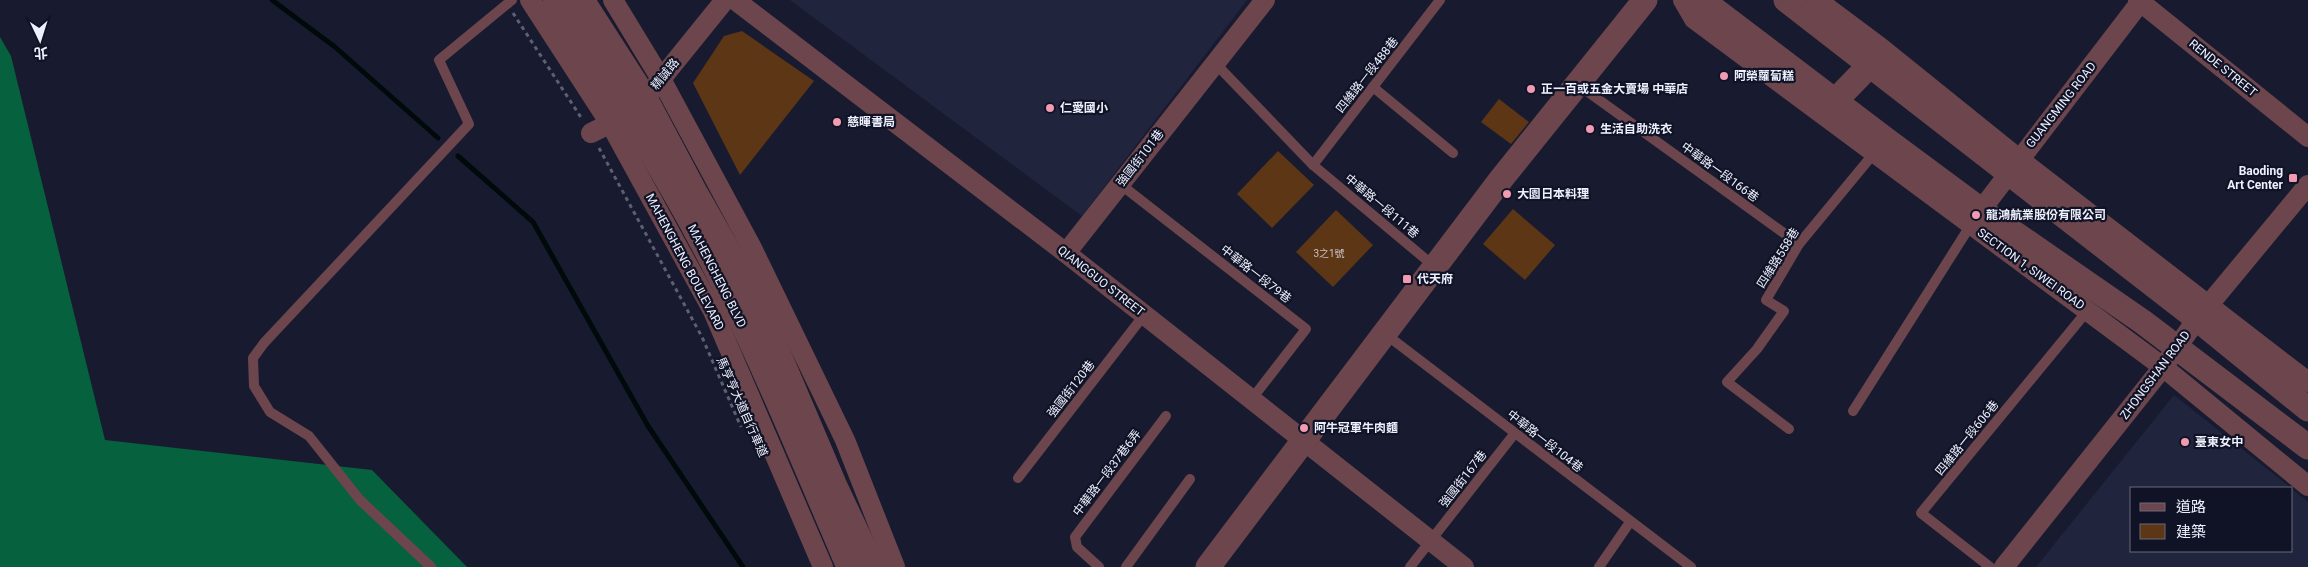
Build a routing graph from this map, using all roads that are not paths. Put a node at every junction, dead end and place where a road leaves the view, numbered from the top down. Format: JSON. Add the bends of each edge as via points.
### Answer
{"nodes":[{"id":1,"x":530,"y":0,"type":"edge"},
{"id":2,"x":555,"y":0,"type":"edge"},
{"id":3,"x":582,"y":0,"type":"edge"},
{"id":4,"x":613,"y":0,"type":"edge"},
{"id":5,"x":725,"y":0,"type":"edge"},
{"id":6,"x":734,"y":0,"type":"edge"},
{"id":7,"x":1265,"y":0,"type":"edge"},
{"id":8,"x":1440,"y":0,"type":"edge"},
{"id":9,"x":1645,"y":0,"type":"edge"},
{"id":10,"x":1683,"y":0,"type":"edge"},
{"id":11,"x":1702,"y":0,"type":"edge"},
{"id":12,"x":1786,"y":0,"type":"edge"},
{"id":13,"x":1817,"y":0,"type":"edge"},
{"id":14,"x":2140,"y":1,"type":"edge"},
{"id":15,"x":510,"y":2,"type":"edge"},
{"id":16,"x":1215,"y":63,"type":"junction"},
{"id":17,"x":1870,"y":65,"type":"junction"},
{"id":18,"x":660,"y":79,"type":"junction"},
{"id":19,"x":1577,"y":84,"type":"junction"},
{"id":20,"x":1373,"y":87,"type":"junction"},
{"id":21,"x":1835,"y":101,"type":"junction"},
{"id":22,"x":628,"y":112,"type":"junction"},
{"id":23,"x":591,"y":133,"type":"road end"},
{"id":24,"x":2308,"y":137,"type":"edge"},
{"id":25,"x":1453,"y":152,"type":"dead end"},
{"id":26,"x":1875,"y":152,"type":"junction"},
{"id":27,"x":1314,"y":165,"type":"junction"},
{"id":28,"x":2014,"y":166,"type":"junction"},
{"id":29,"x":1120,"y":184,"type":"junction"},
{"id":30,"x":2308,"y":185,"type":"edge"},
{"id":31,"x":1976,"y":217,"type":"junction"},
{"id":32,"x":1799,"y":244,"type":"junction"},
{"id":33,"x":1066,"y":253,"type":"junction"},
{"id":34,"x":1435,"y":267,"type":"junction"},
{"id":35,"x":743,"y":299,"type":"junction"},
{"id":36,"x":2088,"y":310,"type":"junction"},
{"id":37,"x":2202,"y":312,"type":"junction"},
{"id":38,"x":1144,"y":315,"type":"junction"},
{"id":39,"x":1384,"y":334,"type":"junction"},
{"id":40,"x":2169,"y":357,"type":"junction"},
{"id":41,"x":2308,"y":382,"type":"edge"},
{"id":42,"x":1251,"y":400,"type":"junction"},
{"id":43,"x":2308,"y":409,"type":"edge"},
{"id":44,"x":1853,"y":411,"type":"dead end"},
{"id":45,"x":1166,"y":416,"type":"dead end"},
{"id":46,"x":1789,"y":429,"type":"dead end"},
{"id":47,"x":1515,"y":433,"type":"junction"},
{"id":48,"x":1303,"y":441,"type":"junction"},
{"id":49,"x":2308,"y":447,"type":"edge"},
{"id":50,"x":1018,"y":478,"type":"dead end"},
{"id":51,"x":1190,"y":479,"type":"dead end"},
{"id":52,"x":2308,"y":486,"type":"edge"},
{"id":53,"x":1630,"y":522,"type":"junction"},
{"id":54,"x":1431,"y":541,"type":"junction"},
{"id":55,"x":431,"y":567,"type":"edge"},
{"id":56,"x":823,"y":567,"type":"edge"},
{"id":57,"x":849,"y":567,"type":"edge"},
{"id":58,"x":873,"y":567,"type":"edge"},
{"id":59,"x":895,"y":567,"type":"edge"},
{"id":60,"x":1099,"y":567,"type":"edge"},
{"id":61,"x":1126,"y":567,"type":"edge"},
{"id":62,"x":1208,"y":567,"type":"edge"},
{"id":63,"x":1410,"y":567,"type":"edge"},
{"id":64,"x":1464,"y":567,"type":"edge"},
{"id":65,"x":1599,"y":567,"type":"edge"},
{"id":66,"x":1691,"y":567,"type":"edge"},
{"id":67,"x":1990,"y":567,"type":"edge"},
{"id":68,"x":2004,"y":567,"type":"edge"}],
"edges":[{"from":1,"to":22,"type":"street","name":"MAHENGHENG BOULEVARD"},
{"from":2,"to":22,"type":"street"},
{"from":3,"to":22,"type":"street","name":"MAHENGHENG BOULEVARD"},
{"from":4,"to":18,"type":"street","name":"MAHENGHENG BOULEVARD"},
{"from":5,"to":18,"type":"street","name":"精誠路"},
{"from":6,"to":33,"type":"street","name":"QIANGGUO STREET"},
{"from":7,"to":16,"type":"street","name":"強國街101巷"},
{"from":8,"to":20,"type":"lane","name":"四維路一段488巷"},
{"from":9,"to":19,"type":"street"},
{"from":10,"to":26,"type":"street","name":"SECTION 1, SIWEI ROAD","via":[[1694,19]]},
{"from":11,"to":21,"type":"street","name":"SECTION 1, SIWEI ROAD"},
{"from":12,"to":17,"type":"street"},
{"from":13,"to":28,"type":"street","via":[[1880,46]]},
{"from":14,"to":24,"type":"street","name":"RENDE STREET"},
{"from":14,"to":28,"type":"street","name":"GUANGMING ROAD"},
{"from":15,"to":55,"type":"lane","via":[[439,60],[469,124],[253,358],[254,386],[270,412],[309,436],[360,500]]},
{"from":16,"to":27,"type":"lane","name":"中華路一段111巷"},
{"from":16,"to":29,"type":"street","name":"強國街101巷"},
{"from":17,"to":21,"type":"street"},
{"from":17,"to":28,"type":"street"},
{"from":18,"to":22,"type":"street","name":"精誠路"},
{"from":18,"to":35,"type":"street","name":"MAHENGHENG BOULEVARD"},
{"from":19,"to":32,"type":"lane","name":"中華路一段166巷"},
{"from":19,"to":34,"type":"street"},
{"from":20,"to":25,"type":"lane"},
{"from":20,"to":27,"type":"lane","name":"四維路一段488巷"},
{"from":21,"to":31,"type":"street","name":"SECTION 1, SIWEI ROAD"},
{"from":22,"to":23,"type":"street","name":"精誠路"},
{"from":22,"to":35,"type":"street","name":"MAHENGHENG BOULEVARD"},
{"from":22,"to":35,"type":"street","name":"MAHENGHENG BOULEVARD","via":[[696,194]]},
{"from":26,"to":31,"type":"street","name":"SECTION 1, SIWEI ROAD"},
{"from":26,"to":32,"type":"lane","name":"四維路558巷"},
{"from":27,"to":34,"type":"lane","name":"中華路一段111巷"},
{"from":28,"to":31,"type":"street","name":"GUANGMING ROAD"},
{"from":28,"to":37,"type":"street"},
{"from":29,"to":33,"type":"street","name":"強國街101巷"},
{"from":29,"to":42,"type":"lane","name":"中華路一段79巷","via":[[1306,329]]},
{"from":30,"to":37,"type":"street","name":"ZHONGSHAN ROAD"},
{"from":31,"to":36,"type":"street","name":"SECTION 1, SIWEI ROAD"},
{"from":31,"to":40,"type":"street","name":"SECTION 1, SIWEI ROAD","via":[[2143,322]]},
{"from":31,"to":44,"type":"lane"},
{"from":32,"to":46,"type":"lane","name":"四維路558巷","via":[[1766,300],[1784,311],[1757,349],[1727,382]]},
{"from":33,"to":38,"type":"street","name":"QIANGGUO STREET"},
{"from":34,"to":39,"type":"street"},
{"from":35,"to":56,"type":"street","name":"MAHENGHENG BOULEVARD"},
{"from":35,"to":57,"type":"street","name":"MAHENGHENG BLVD"},
{"from":35,"to":58,"type":"street","name":"MAHENGHENG BOULEVARD"},
{"from":35,"to":59,"type":"street","name":"MAHENGHENG BOULEVARD","via":[[844,440]]},
{"from":36,"to":40,"type":"street","name":"SECTION 1, SIWEI ROAD"},
{"from":36,"to":67,"type":"lane","name":"四維路一段606巷","via":[[1921,513]]},
{"from":37,"to":40,"type":"street","name":"ZHONGSHAN ROAD"},
{"from":37,"to":41,"type":"street"},
{"from":37,"to":43,"type":"street"},
{"from":38,"to":42,"type":"street","name":"QIANGGUO STREET"},
{"from":38,"to":50,"type":"lane","name":"強國街120巷"},
{"from":39,"to":47,"type":"lane","name":"中華路一段104巷"},
{"from":39,"to":48,"type":"street"},
{"from":40,"to":49,"type":"street","name":"SECTION 1, SIWEI ROAD"},
{"from":40,"to":52,"type":"street","name":"SECTION 1, SIWEI ROAD"},
{"from":40,"to":68,"type":"street","name":"ZHONGSHAN ROAD"},
{"from":42,"to":48,"type":"street","name":"QIANGGUO STREET"},
{"from":45,"to":60,"type":"lane","name":"中華路一段37巷6弄","via":[[1075,537],[1076,548]]},
{"from":47,"to":53,"type":"lane","name":"中華路一段104巷"},
{"from":47,"to":54,"type":"lane","name":"強國街167巷"},
{"from":48,"to":54,"type":"street","name":"QIANGGUO STREET"},
{"from":48,"to":62,"type":"street"},
{"from":51,"to":61,"type":"lane"},
{"from":53,"to":65,"type":"lane"},
{"from":53,"to":66,"type":"lane","name":"中華路一段104巷"},
{"from":54,"to":63,"type":"lane","name":"強國街167巷"},
{"from":54,"to":64,"type":"street","name":"QIANGGUO STREET"}]}
